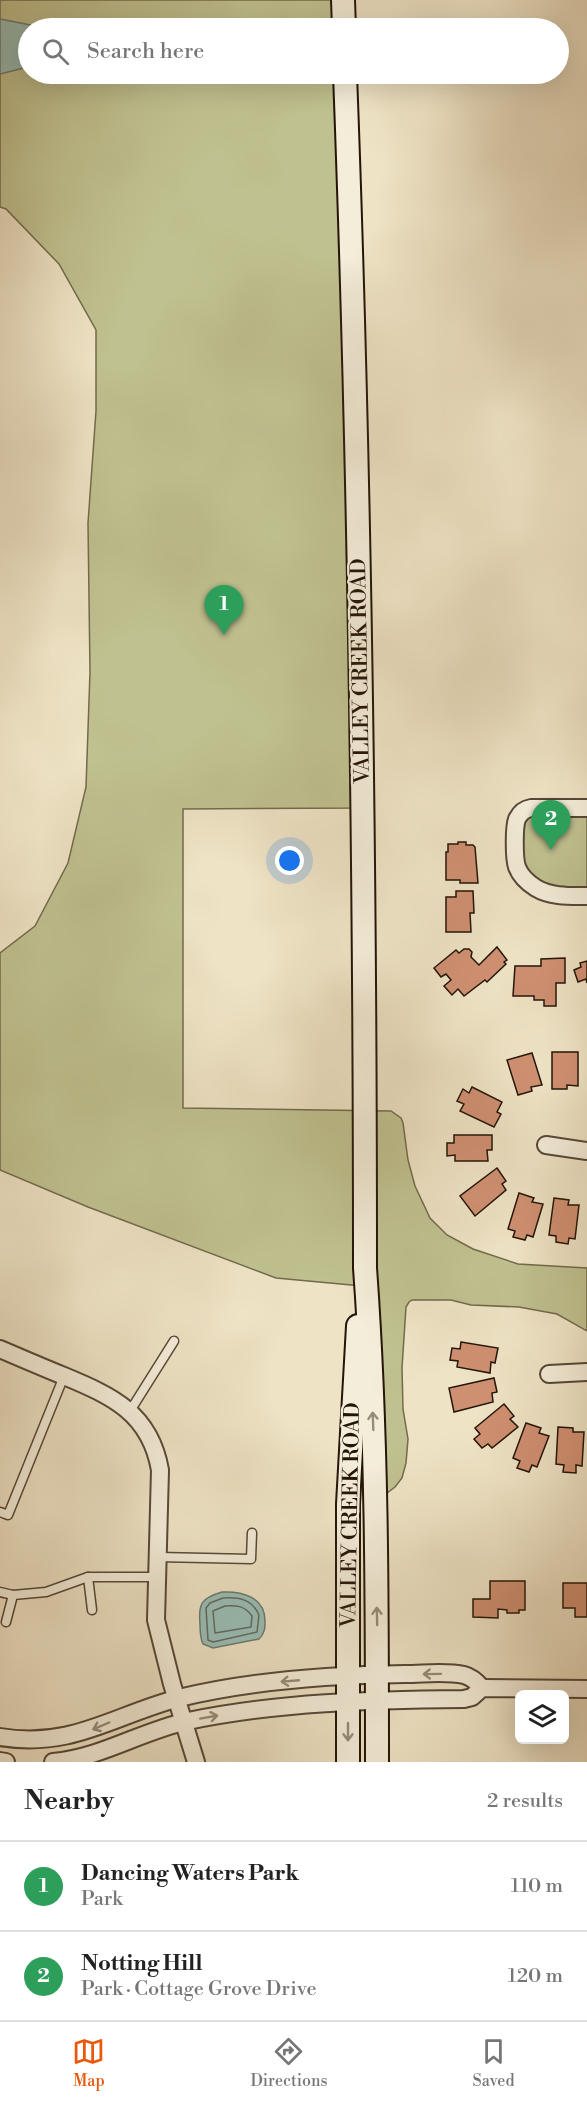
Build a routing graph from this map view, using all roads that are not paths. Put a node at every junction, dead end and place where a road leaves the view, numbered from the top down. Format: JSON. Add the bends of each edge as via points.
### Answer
{"nodes":[{"id":1,"x":343,"y":0,"type":"edge"},
{"id":2,"x":344,"y":18,"type":"edge"},
{"id":3,"x":345,"y":84,"type":"edge"},
{"id":4,"x":587,"y":808,"type":"edge"},
{"id":5,"x":587,"y":896,"type":"edge"},
{"id":6,"x":546,"y":1145,"type":"dead end"},
{"id":7,"x":587,"y":1150,"type":"edge"},
{"id":8,"x":365,"y":1268,"type":"junction"},
{"id":9,"x":174,"y":1341,"type":"dead end"},
{"id":10,"x":0,"y":1349,"type":"edge"},
{"id":11,"x":587,"y":1372,"type":"edge"},
{"id":12,"x":549,"y":1374,"type":"dead end"},
{"id":13,"x":64,"y":1376,"type":"junction"},
{"id":14,"x":130,"y":1411,"type":"junction"},
{"id":15,"x":0,"y":1512,"type":"edge"},
{"id":16,"x":252,"y":1533,"type":"dead end"},
{"id":17,"x":158,"y":1557,"type":"junction"},
{"id":18,"x":88,"y":1576,"type":"junction"},
{"id":19,"x":157,"y":1576,"type":"junction"},
{"id":20,"x":0,"y":1592,"type":"edge"},
{"id":21,"x":13,"y":1595,"type":"junction"},
{"id":22,"x":92,"y":1610,"type":"dead end"},
{"id":23,"x":6,"y":1622,"type":"dead end"},
{"id":24,"x":378,"y":1674,"type":"junction"},
{"id":25,"x":348,"y":1675,"type":"junction"},
{"id":26,"x":482,"y":1688,"type":"junction"},
{"id":27,"x":587,"y":1689,"type":"edge"},
{"id":28,"x":177,"y":1699,"type":"junction"},
{"id":29,"x":377,"y":1700,"type":"junction"},
{"id":30,"x":348,"y":1701,"type":"junction"},
{"id":31,"x":184,"y":1722,"type":"junction"},
{"id":32,"x":0,"y":1737,"type":"edge"},
{"id":33,"x":0,"y":1761,"type":"edge"},
{"id":34,"x":6,"y":1762,"type":"edge"},
{"id":35,"x":53,"y":1762,"type":"edge"},
{"id":36,"x":195,"y":1762,"type":"edge"},
{"id":37,"x":348,"y":1762,"type":"edge"},
{"id":38,"x":377,"y":1762,"type":"edge"}],
"edges":[{"from":1,"to":2,"type":"main road"},
{"from":3,"to":8,"type":"main road","name":"VALLEY CREEK ROAD","via":[[357,450]]},
{"from":4,"to":5,"type":"street","via":[[531,808],[524,810],[516,824],[516,860],[523,877],[536,888],[560,895]]},
{"from":6,"to":7,"type":"street"},
{"from":24,"to":8,"type":"main road","name":"VALLEY CREEK ROAD","one_way":true},
{"from":8,"to":25,"type":"main road","name":"VALLEY CREEK ROAD","via":[[350,1445]]},
{"from":9,"to":14,"type":"lane"},
{"from":10,"to":13,"type":"street"},
{"from":11,"to":12,"type":"street"},
{"from":13,"to":14,"type":"street","via":[[96,1389]]},
{"from":13,"to":15,"type":"lane","via":[[8,1515]]},
{"from":14,"to":17,"type":"street","via":[[151,1437],[158,1455]]},
{"from":16,"to":17,"type":"lane","via":[[251,1558]]},
{"from":17,"to":19,"type":"street"},
{"from":18,"to":19,"type":"lane"},
{"from":18,"to":21,"type":"lane","via":[[46,1592]]},
{"from":18,"to":22,"type":"lane"},
{"from":19,"to":28,"type":"street","via":[[156,1620]]},
{"from":20,"to":21,"type":"lane"},
{"from":21,"to":23,"type":"lane"},
{"from":24,"to":25,"type":"street"},
{"from":26,"to":24,"type":"street","one_way":true,"via":[[460,1675]]},
{"from":24,"to":29,"type":"main road","name":"VALLEY CREEK ROAD"},
{"from":25,"to":28,"type":"street","one_way":true,"via":[[258,1684]]},
{"from":25,"to":30,"type":"main road","name":"VALLEY CREEK ROAD"},
{"from":26,"to":27,"type":"street"},
{"from":26,"to":29,"type":"street","via":[[464,1699]]},
{"from":28,"to":31,"type":"street"},
{"from":28,"to":32,"type":"street","one_way":true,"via":[[64,1738]]},
{"from":29,"to":30,"type":"street"},
{"from":29,"to":38,"type":"main road","name":"VALLEY CREEK ROAD"},
{"from":31,"to":30,"type":"street","one_way":true,"via":[[257,1709]]},
{"from":30,"to":37,"type":"main road","name":"VALLEY CREEK ROAD","one_way":true},
{"from":31,"to":35,"type":"street","via":[[97,1754]]},
{"from":31,"to":36,"type":"street"},
{"from":33,"to":34,"type":"street"}]}
